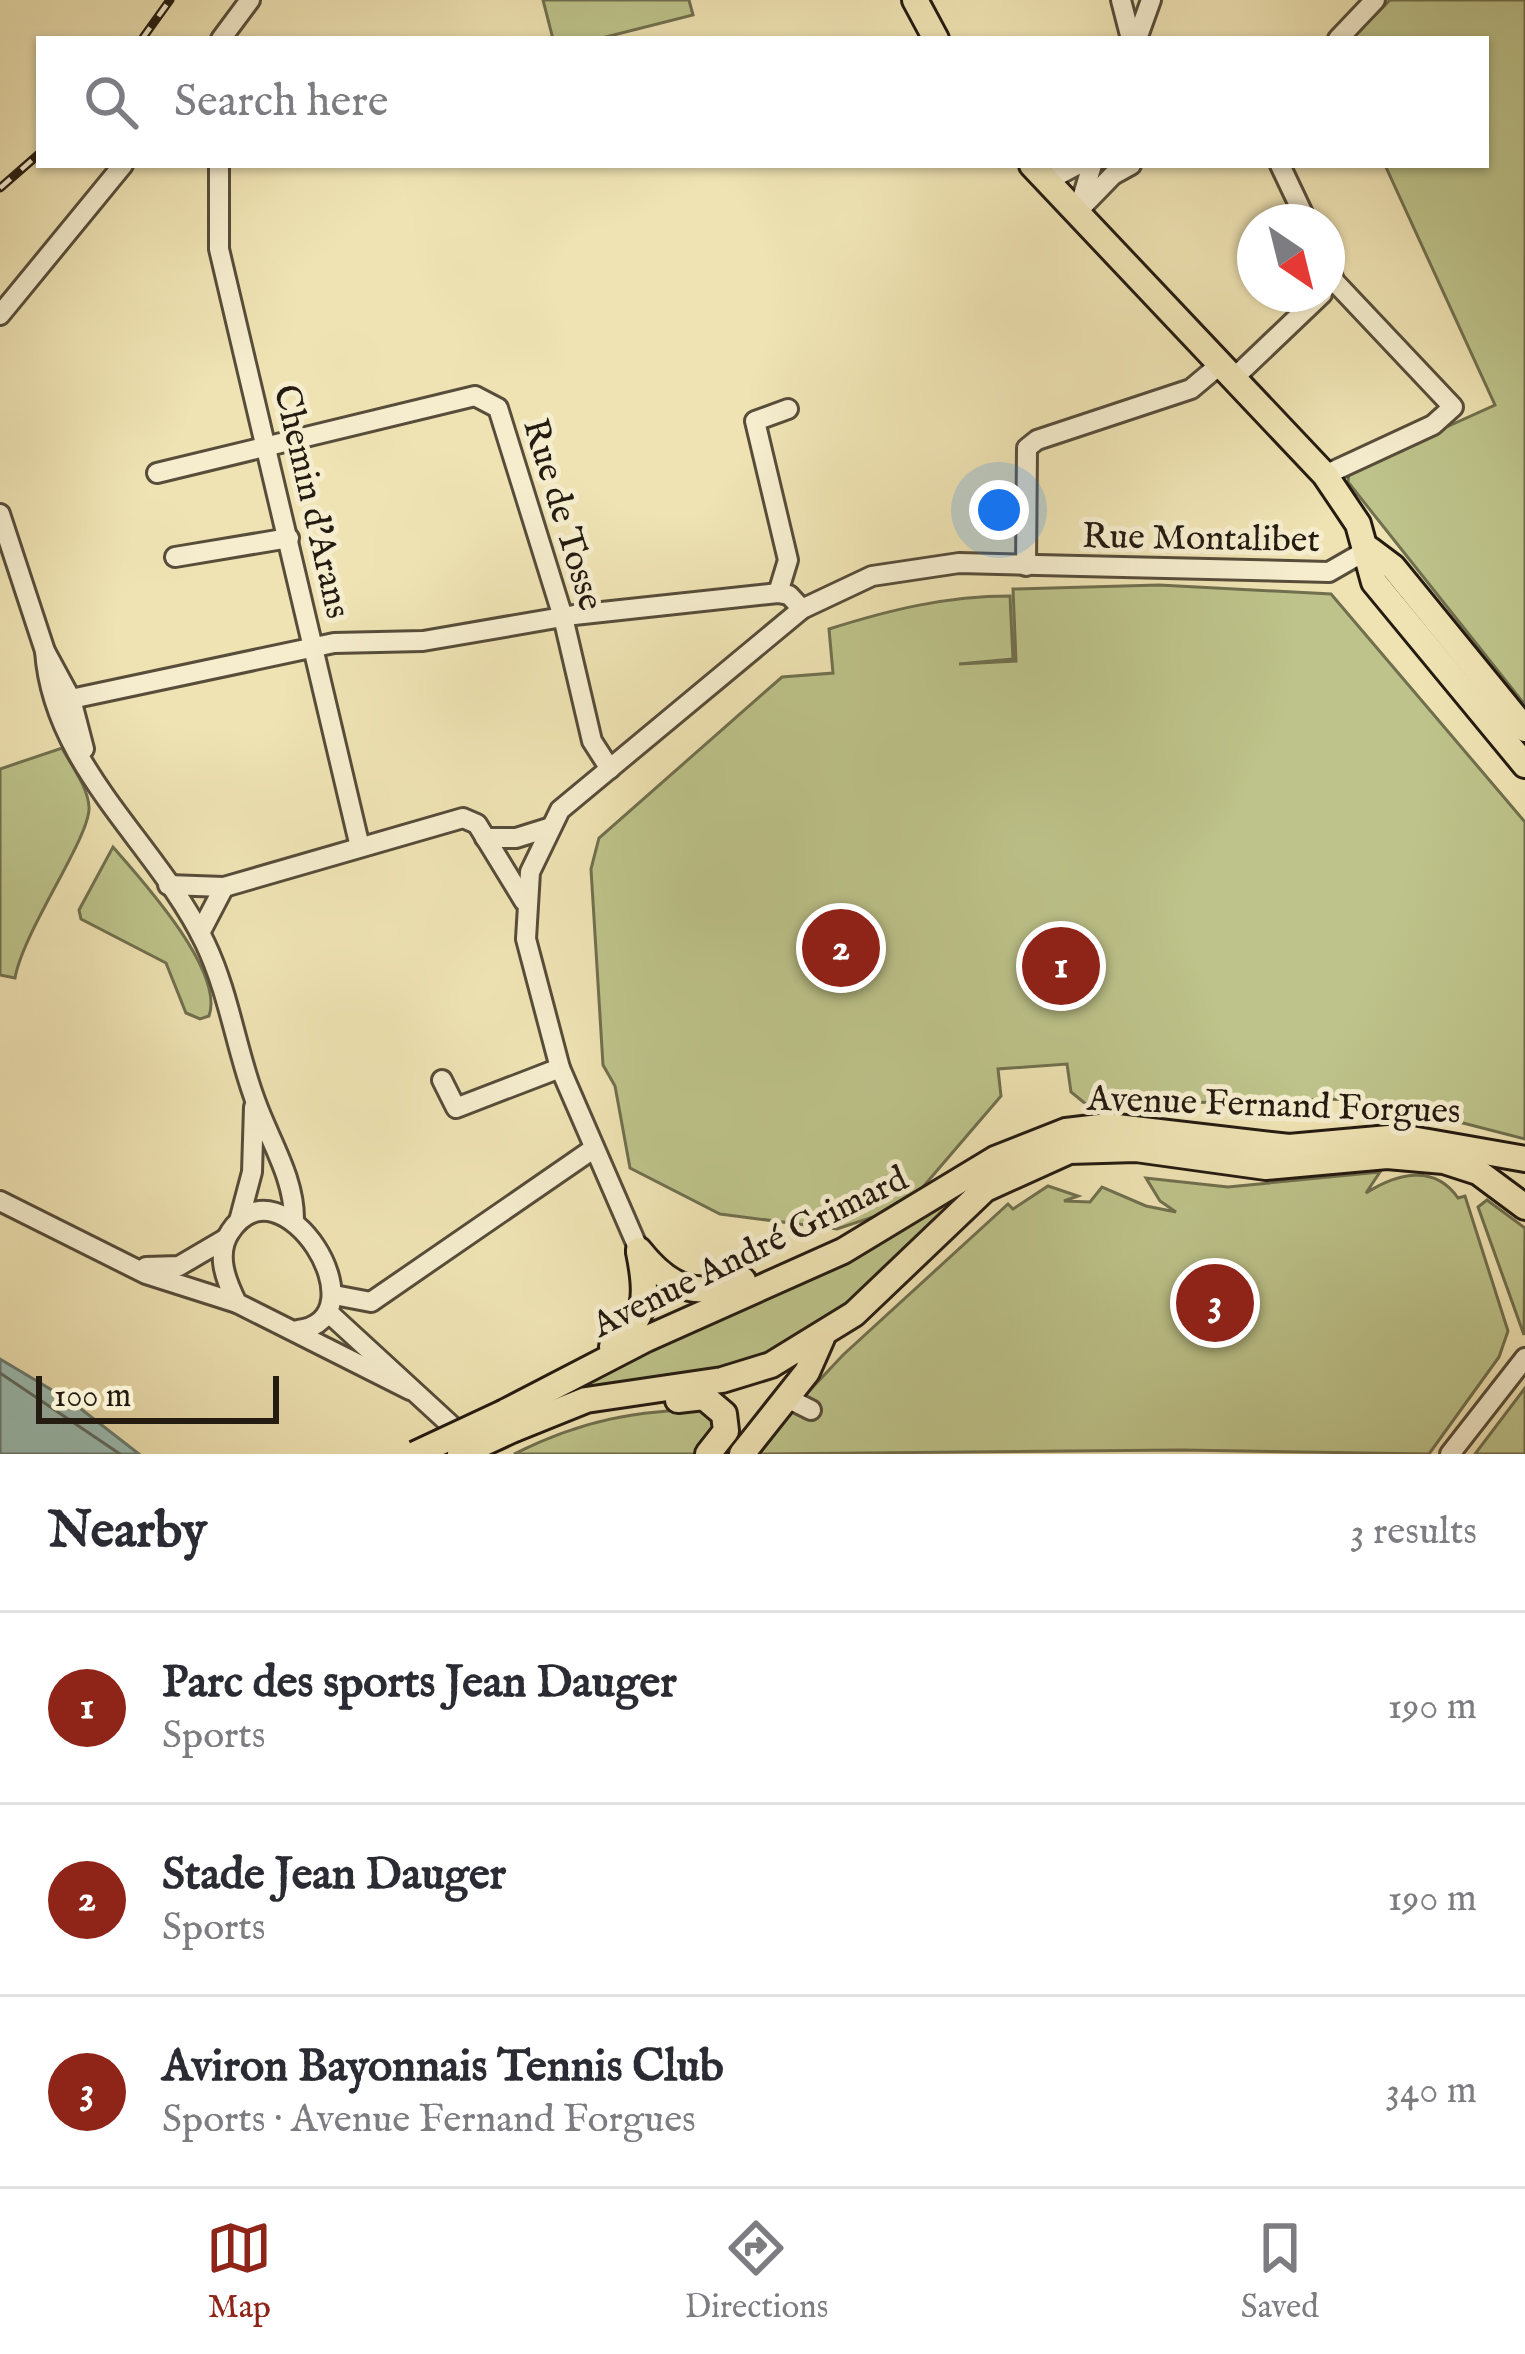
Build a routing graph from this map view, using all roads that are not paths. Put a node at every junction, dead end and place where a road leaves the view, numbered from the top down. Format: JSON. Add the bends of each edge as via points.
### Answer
{"nodes":[{"id":1,"x":250,"y":0,"type":"edge"},
{"id":2,"x":915,"y":0,"type":"edge"},
{"id":3,"x":1120,"y":0,"type":"edge"},
{"id":4,"x":1134,"y":0,"type":"edge"},
{"id":5,"x":1148,"y":0,"type":"edge"},
{"id":6,"x":1375,"y":0,"type":"edge"},
{"id":7,"x":223,"y":36,"type":"edge"},
{"id":8,"x":934,"y":36,"type":"edge"},
{"id":9,"x":1133,"y":36,"type":"edge"},
{"id":10,"x":1135,"y":36,"type":"edge"},
{"id":11,"x":1341,"y":36,"type":"edge"},
{"id":12,"x":121,"y":168,"type":"edge"},
{"id":13,"x":220,"y":168,"type":"edge"},
{"id":14,"x":1091,"y":168,"type":"edge"},
{"id":15,"x":1126,"y":168,"type":"edge"},
{"id":16,"x":1281,"y":168,"type":"edge"},
{"id":17,"x":1040,"y":173,"type":"edge"},
{"id":18,"x":1298,"y":204,"type":"edge"},
{"id":19,"x":1077,"y":212,"type":"junction"},
{"id":20,"x":1345,"y":299,"type":"edge"},
{"id":21,"x":1294,"y":312,"type":"edge"},
{"id":22,"x":2,"y":316,"type":"edge"},
{"id":23,"x":1229,"y":370,"type":"junction"},
{"id":24,"x":788,"y":409,"type":"dead end"},
{"id":25,"x":267,"y":444,"type":"junction"},
{"id":26,"x":157,"y":473,"type":"dead end"},
{"id":27,"x":1325,"y":475,"type":"junction"},
{"id":28,"x":0,"y":514,"type":"edge"},
{"id":29,"x":290,"y":538,"type":"junction"},
{"id":30,"x":1369,"y":549,"type":"junction"},
{"id":31,"x":175,"y":557,"type":"dead end"},
{"id":32,"x":1026,"y":566,"type":"junction"},
{"id":33,"x":778,"y":593,"type":"junction"},
{"id":34,"x":802,"y":608,"type":"junction"},
{"id":35,"x":563,"y":617,"type":"junction"},
{"id":36,"x":314,"y":647,"type":"junction"},
{"id":37,"x":45,"y":651,"type":"junction"},
{"id":38,"x":71,"y":699,"type":"junction"},
{"id":39,"x":1525,"y":729,"type":"edge"},
{"id":40,"x":1525,"y":764,"type":"edge"},
{"id":41,"x":86,"y":765,"type":"junction"},
{"id":42,"x":610,"y":769,"type":"junction"},
{"id":43,"x":548,"y":828,"type":"junction"},
{"id":44,"x":485,"y":838,"type":"junction"},
{"id":45,"x":360,"y":848,"type":"junction"},
{"id":46,"x":168,"y":885,"type":"junction"},
{"id":47,"x":224,"y":887,"type":"junction"},
{"id":48,"x":524,"y":901,"type":"junction"},
{"id":49,"x":200,"y":933,"type":"junction"},
{"id":50,"x":560,"y":1068,"type":"junction"},
{"id":51,"x":442,"y":1080,"type":"dead end"},
{"id":52,"x":254,"y":1099,"type":"junction"},
{"id":53,"x":593,"y":1150,"type":"junction"},
{"id":54,"x":1028,"y":1155,"type":"junction"},
{"id":55,"x":1525,"y":1159,"type":"edge"},
{"id":56,"x":0,"y":1201,"type":"edge"},
{"id":57,"x":1525,"y":1207,"type":"edge"},
{"id":58,"x":239,"y":1220,"type":"junction"},
{"id":59,"x":294,"y":1221,"type":"junction"},
{"id":60,"x":225,"y":1239,"type":"junction"},
{"id":61,"x":639,"y":1250,"type":"junction"},
{"id":62,"x":843,"y":1251,"type":"junction"},
{"id":63,"x":124,"y":1263,"type":"junction"},
{"id":64,"x":237,"y":1303,"type":"junction"},
{"id":65,"x":332,"y":1304,"type":"junction"},
{"id":66,"x":298,"y":1330,"type":"junction"},
{"id":67,"x":822,"y":1338,"type":"junction"},
{"id":68,"x":1525,"y":1358,"type":"edge"},
{"id":69,"x":580,"y":1375,"type":"junction"},
{"id":70,"x":410,"y":1390,"type":"junction"},
{"id":71,"x":632,"y":1391,"type":"junction"},
{"id":72,"x":787,"y":1398,"type":"junction"},
{"id":73,"x":811,"y":1410,"type":"dead end"},
{"id":74,"x":510,"y":1421,"type":"junction"},
{"id":75,"x":415,"y":1454,"type":"edge"},
{"id":76,"x":460,"y":1454,"type":"edge"},
{"id":77,"x":484,"y":1454,"type":"edge"},
{"id":78,"x":708,"y":1454,"type":"edge"},
{"id":79,"x":742,"y":1454,"type":"edge"},
{"id":80,"x":1450,"y":1454,"type":"edge"}],
"edges":[{"from":1,"to":7,"type":"street"},
{"from":2,"to":8,"type":"main road"},
{"from":3,"to":9,"type":"street"},
{"from":4,"to":5,"type":"street"},
{"from":5,"to":10,"type":"street"},
{"from":6,"to":11,"type":"street"},
{"from":12,"to":22,"type":"street"},
{"from":13,"to":25,"type":"street","name":"Chemin d'Arans","via":[[219,249]]},
{"from":14,"to":19,"type":"street"},
{"from":15,"to":19,"type":"street"},
{"from":16,"to":18,"type":"street"},
{"from":17,"to":19,"type":"main road"},
{"from":19,"to":23,"type":"main road"},
{"from":20,"to":27,"type":"street","via":[[1454,407],[1433,425]]},
{"from":21,"to":23,"type":"street"},
{"from":23,"to":27,"type":"main road"},
{"from":23,"to":32,"type":"street","via":[[1028,448]]},
{"from":24,"to":33,"type":"street","via":[[755,422],[788,560]]},
{"from":25,"to":26,"type":"street","name":"Rue de Tosse"},
{"from":25,"to":29,"type":"street","name":"Chemin d'Arans"},
{"from":25,"to":35,"type":"street","name":"Rue de Tosse","via":[[475,396],[498,408]]},
{"from":27,"to":30,"type":"main road"},
{"from":28,"to":37,"type":"street"},
{"from":29,"to":31,"type":"street"},
{"from":29,"to":36,"type":"street","name":"Chemin d'Arans"},
{"from":30,"to":32,"type":"street","name":"Rue Montalibet","via":[[1329,572]]},
{"from":30,"to":39,"type":"main road"},
{"from":30,"to":40,"type":"main road","via":[[1374,582]]},
{"from":32,"to":34,"type":"street","name":"Rue Montalibet","via":[[915,566]]},
{"from":33,"to":34,"type":"street"},
{"from":33,"to":35,"type":"street","name":"Chemin d'Arans"},
{"from":34,"to":42,"type":"street","name":"Rue Montalibet"},
{"from":35,"to":36,"type":"street","name":"Chemin d'Arans","via":[[423,640]]},
{"from":35,"to":42,"type":"street","name":"Rue de Tosse","via":[[592,741]]},
{"from":36,"to":38,"type":"street"},
{"from":36,"to":45,"type":"street"},
{"from":37,"to":38,"type":"street"},
{"from":37,"to":41,"type":"street","via":[[55,712]]},
{"from":38,"to":41,"type":"street"},
{"from":41,"to":46,"type":"street"},
{"from":42,"to":43,"type":"street","name":"Rue Montalibet"},
{"from":43,"to":44,"type":"street"},
{"from":43,"to":48,"type":"street"},
{"from":44,"to":45,"type":"street","via":[[463,818]]},
{"from":44,"to":48,"type":"street"},
{"from":45,"to":47,"type":"street"},
{"from":46,"to":47,"type":"street"},
{"from":46,"to":49,"type":"street"},
{"from":47,"to":49,"type":"street"},
{"from":48,"to":50,"type":"street","via":[[528,953]]},
{"from":49,"to":52,"type":"street"},
{"from":50,"to":51,"type":"street","via":[[455,1108]]},
{"from":50,"to":53,"type":"street"},
{"from":52,"to":58,"type":"street","via":[[252,1172]]},
{"from":52,"to":59,"type":"street","via":[[295,1199]]},
{"from":53,"to":61,"type":"street"},
{"from":53,"to":65,"type":"street","via":[[370,1302]]},
{"from":54,"to":55,"type":"main road","name":"Avenue Fernand Forgues","via":[[1066,1131],[1108,1126],[1289,1147],[1400,1137]]},
{"from":54,"to":57,"type":"main road","name":"Avenue Fernand Forgues","via":[[1103,1148],[1266,1167],[1401,1156],[1462,1165]]},
{"from":54,"to":62,"type":"main road","name":"Avenue André Grimard"},
{"from":54,"to":67,"type":"main road","name":"Avenue André Grimard"},
{"from":56,"to":63,"type":"street"},
{"from":58,"to":59,"type":"street","via":[[266,1211]]},
{"from":58,"to":60,"type":"street"},
{"from":59,"to":65,"type":"street","via":[[318,1254]]},
{"from":60,"to":63,"type":"street","via":[[179,1267]]},
{"from":60,"to":64,"type":"street","via":[[224,1270]]},
{"from":61,"to":62,"type":"main road","via":[[676,1286],[700,1292]]},
{"from":61,"to":69,"type":"main road","via":[[643,1316]]},
{"from":62,"to":69,"type":"main road","name":"Avenue André Grimard"},
{"from":63,"to":64,"type":"street"},
{"from":64,"to":66,"type":"street"},
{"from":65,"to":66,"type":"street","via":[[321,1323]]},
{"from":65,"to":70,"type":"street"},
{"from":66,"to":70,"type":"street"},
{"from":67,"to":71,"type":"main road","name":"Avenue André Grimard","via":[[748,1374]]},
{"from":67,"to":72,"type":"main road"},
{"from":68,"to":80,"type":"street"},
{"from":69,"to":74,"type":"main road","name":"Avenue André Grimard"},
{"from":70,"to":77,"type":"street"},
{"from":71,"to":74,"type":"main road","name":"Avenue André Grimard"},
{"from":71,"to":78,"type":"main road","via":[[646,1402],[704,1397],[719,1406],[726,1431]]},
{"from":72,"to":73,"type":"street"},
{"from":72,"to":79,"type":"main road"},
{"from":74,"to":75,"type":"main road","bridge":true},
{"from":74,"to":76,"type":"main road","bridge":true}]}
